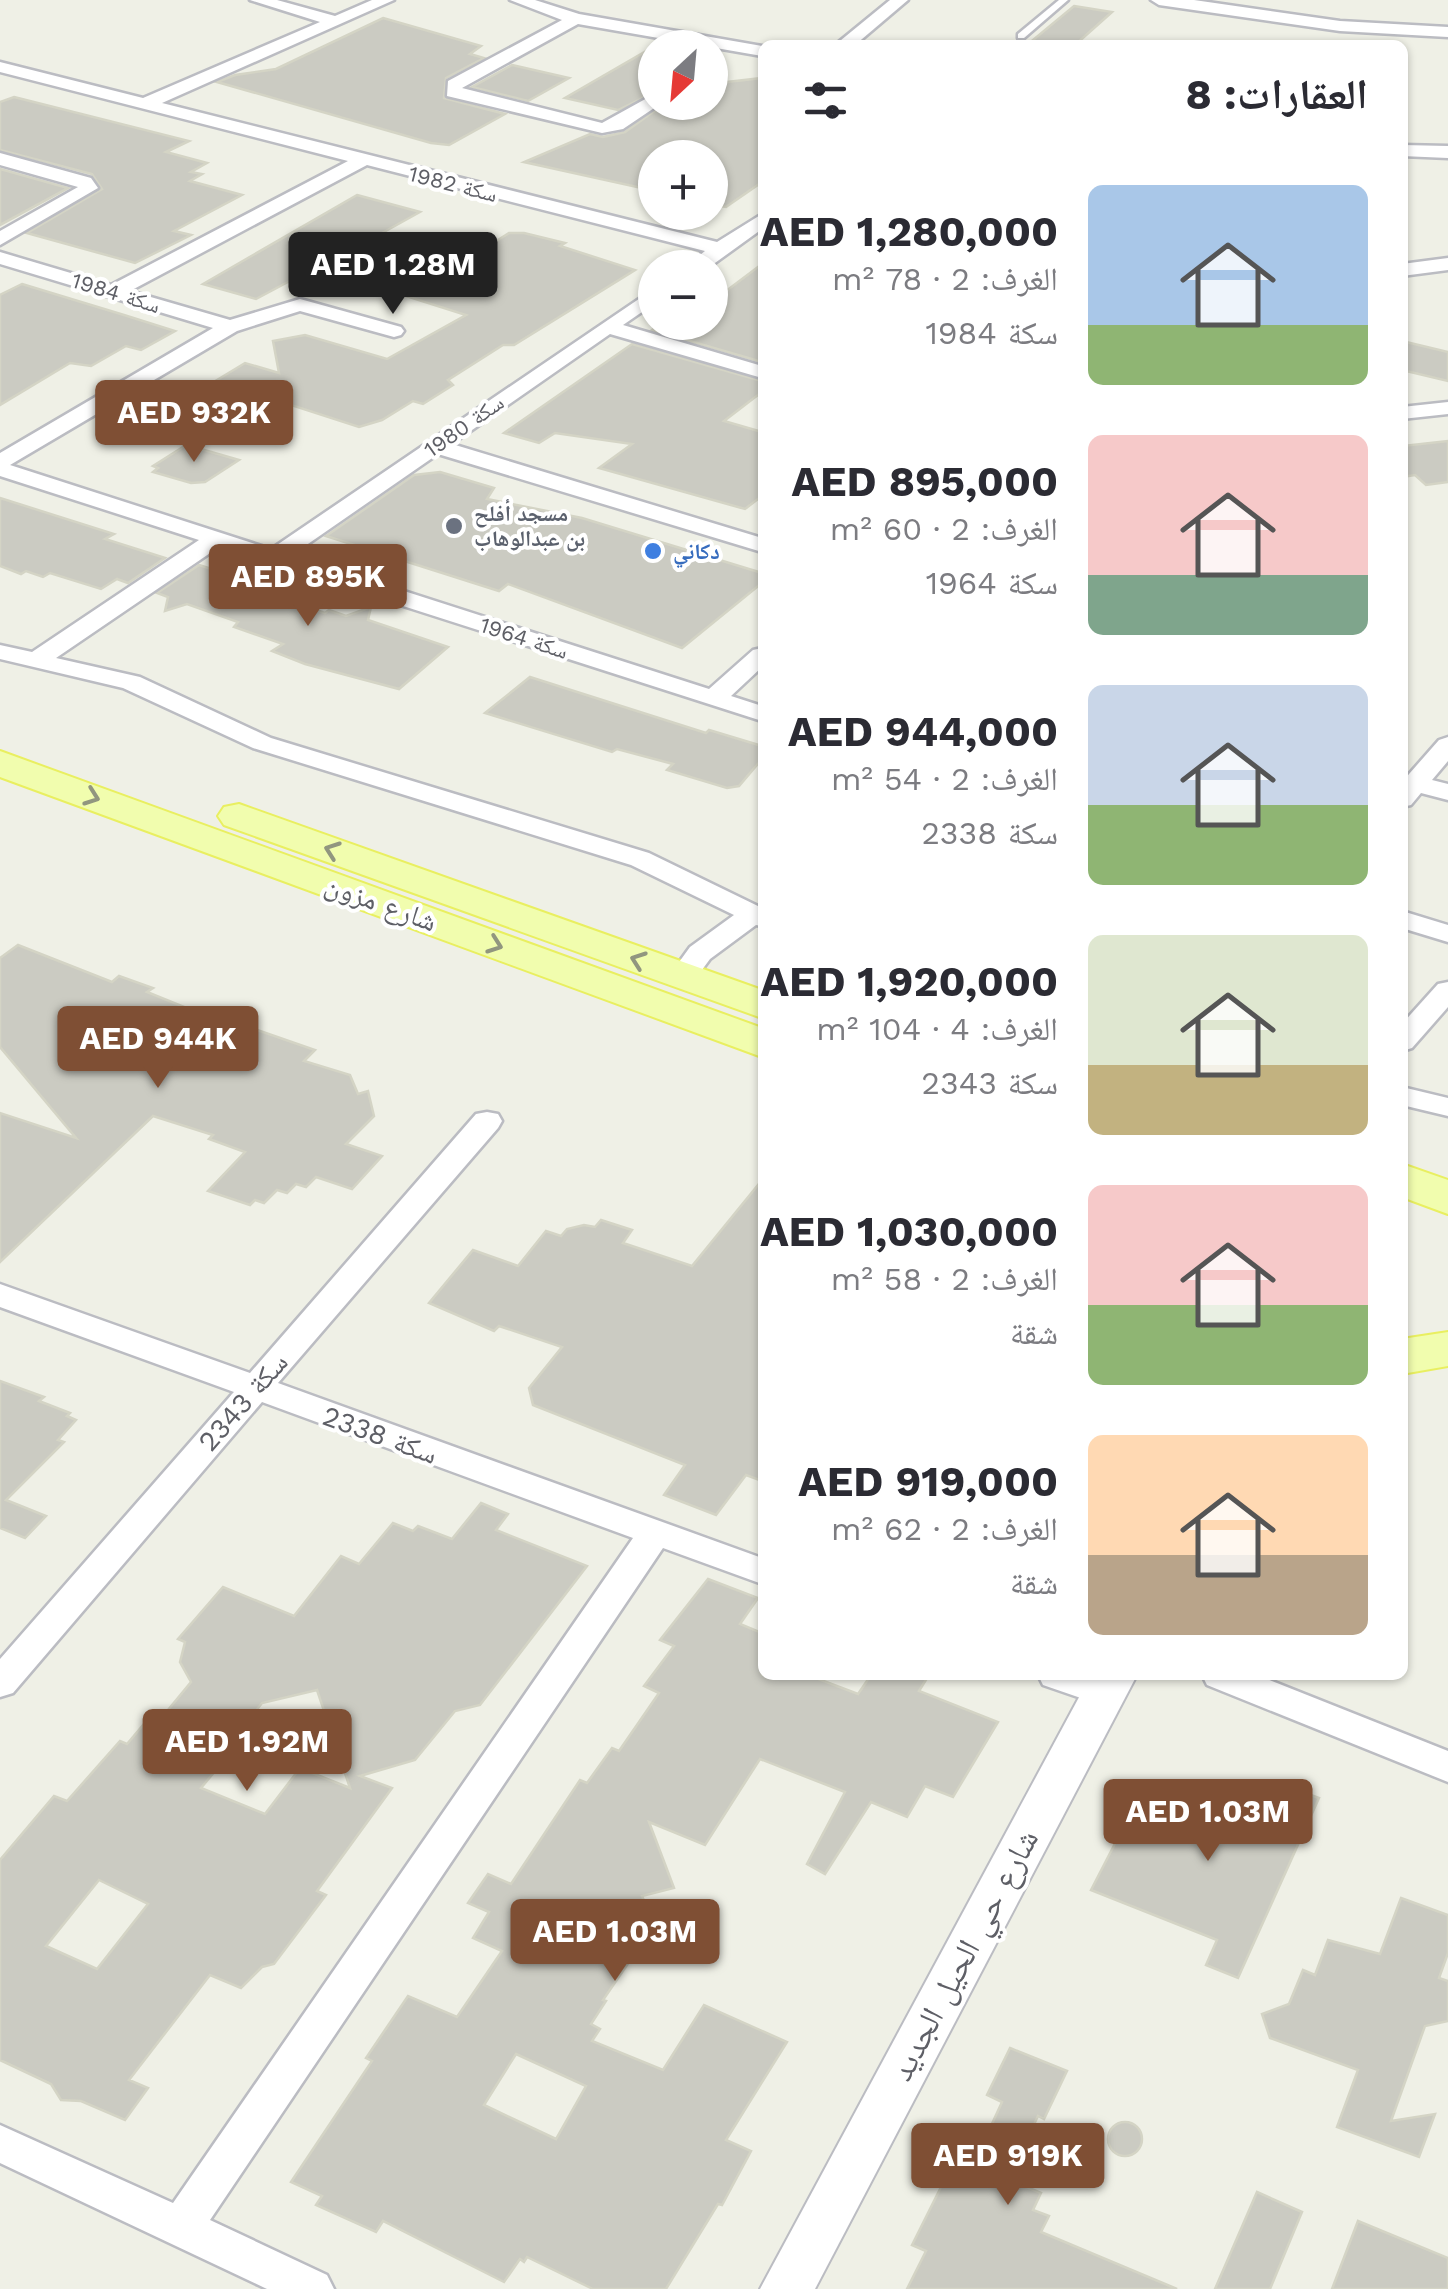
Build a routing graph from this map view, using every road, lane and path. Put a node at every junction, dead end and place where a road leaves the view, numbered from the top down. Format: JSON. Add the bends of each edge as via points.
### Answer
{"nodes":[{"id":1,"x":258,"y":0,"type":"edge"},
{"id":2,"x":386,"y":0,"type":"edge"},
{"id":3,"x":518,"y":0,"type":"edge"},
{"id":4,"x":900,"y":0,"type":"edge"},
{"id":5,"x":1064,"y":0,"type":"edge"},
{"id":6,"x":1162,"y":0,"type":"edge"},
{"id":7,"x":576,"y":18,"type":"junction"},
{"id":8,"x":336,"y":21,"type":"junction"},
{"id":9,"x":1448,"y":32,"type":"edge"},
{"id":10,"x":1021,"y":36,"type":"dead end"},
{"id":11,"x":850,"y":40,"type":"edge"},
{"id":12,"x":742,"y":48,"type":"junction"},
{"id":13,"x":758,"y":50,"type":"edge"},
{"id":14,"x":728,"y":56,"type":"edge"},
{"id":15,"x":0,"y":67,"type":"edge"},
{"id":16,"x":144,"y":104,"type":"junction"},
{"id":17,"x":638,"y":111,"type":"edge"},
{"id":18,"x":1411,"y":151,"type":"edge"},
{"id":19,"x":1448,"y":152,"type":"edge"},
{"id":20,"x":0,"y":158,"type":"edge"},
{"id":21,"x":360,"y":161,"type":"junction"},
{"id":22,"x":1448,"y":177,"type":"edge"},
{"id":23,"x":758,"y":223,"type":"edge"},
{"id":24,"x":741,"y":235,"type":"junction"},
{"id":25,"x":758,"y":239,"type":"edge"},
{"id":26,"x":720,"y":250,"type":"joint"},
{"id":27,"x":0,"y":254,"type":"edge"},
{"id":28,"x":1448,"y":264,"type":"edge"},
{"id":29,"x":1408,"y":269,"type":"edge"},
{"id":30,"x":112,"y":292,"type":"junction"},
{"id":31,"x":638,"y":306,"type":"edge"},
{"id":32,"x":230,"y":327,"type":"junction"},
{"id":33,"x":608,"y":327,"type":"junction"},
{"id":34,"x":394,"y":331,"type":"dead end"},
{"id":35,"x":758,"y":371,"type":"edge"},
{"id":36,"x":1448,"y":408,"type":"edge"},
{"id":37,"x":1408,"y":411,"type":"edge"},
{"id":38,"x":435,"y":446,"type":"junction"},
{"id":39,"x":0,"y":462,"type":"edge"},
{"id":40,"x":0,"y":470,"type":"edge"},
{"id":41,"x":216,"y":539,"type":"junction"},
{"id":42,"x":758,"y":544,"type":"edge"},
{"id":43,"x":274,"y":558,"type":"junction"},
{"id":44,"x":0,"y":652,"type":"edge"},
{"id":45,"x":38,"y":659,"type":"junction"},
{"id":46,"x":758,"y":659,"type":"edge"},
{"id":47,"x":714,"y":698,"type":"junction"},
{"id":48,"x":758,"y":713,"type":"edge"},
{"id":49,"x":0,"y":730,"type":"edge"},
{"id":50,"x":1448,"y":745,"type":"edge"},
{"id":51,"x":0,"y":763,"type":"edge"},
{"id":52,"x":1409,"y":791,"type":"edge"},
{"id":53,"x":1448,"y":792,"type":"edge"},
{"id":54,"x":758,"y":916,"type":"edge"},
{"id":55,"x":1408,"y":921,"type":"edge"},
{"id":56,"x":1448,"y":934,"type":"edge"},
{"id":57,"x":683,"y":976,"type":"junction"},
{"id":58,"x":1448,"y":990,"type":"edge"},
{"id":59,"x":758,"y":1004,"type":"edge"},
{"id":60,"x":1408,"y":1035,"type":"edge"},
{"id":61,"x":758,"y":1042,"type":"edge"},
{"id":62,"x":1408,"y":1097,"type":"edge"},
{"id":63,"x":1448,"y":1107,"type":"edge"},
{"id":64,"x":487,"y":1121,"type":"dead end"},
{"id":65,"x":1408,"y":1182,"type":"edge"},
{"id":66,"x":1448,"y":1198,"type":"edge"},
{"id":67,"x":0,"y":1295,"type":"edge"},
{"id":68,"x":253,"y":1390,"type":"junction"},
{"id":69,"x":655,"y":1533,"type":"junction"},
{"id":70,"x":758,"y":1570,"type":"edge"},
{"id":71,"x":1232,"y":1680,"type":"edge"},
{"id":72,"x":0,"y":1683,"type":"edge"},
{"id":73,"x":1109,"y":1684,"type":"edge"},
{"id":74,"x":1448,"y":1767,"type":"edge"},
{"id":75,"x":0,"y":2142,"type":"edge"},
{"id":76,"x":181,"y":2227,"type":"junction"},
{"id":77,"x":312,"y":2289,"type":"edge"},
{"id":78,"x":787,"y":2289,"type":"edge"}],
"edges":[{"from":1,"to":8,"type":"street"},
{"from":2,"to":8,"type":"street"},
{"from":3,"to":7,"type":"street"},
{"from":4,"to":11,"type":"street"},
{"from":5,"to":10,"type":"lane"},
{"from":6,"to":9,"type":"street","via":[[1340,26]]},
{"from":7,"to":12,"type":"street"},
{"from":7,"to":17,"type":"street","via":[[453,92],[602,128]]},
{"from":8,"to":16,"type":"street"},
{"from":12,"to":13,"type":"street"},
{"from":12,"to":14,"type":"street"},
{"from":15,"to":16,"type":"street","name":"سكة 1982"},
{"from":16,"to":21,"type":"street","name":"سكة 1982"},
{"from":18,"to":19,"type":"street"},
{"from":18,"to":22,"type":"street"},
{"from":20,"to":27,"type":"street","via":[[88,188]]},
{"from":21,"to":26,"type":"street","name":"سكة 1982"},
{"from":21,"to":30,"type":"street"},
{"from":23,"to":24,"type":"street"},
{"from":24,"to":25,"type":"street"},
{"from":24,"to":26,"type":"street"},
{"from":27,"to":30,"type":"street","name":"سكة 1984"},
{"from":28,"to":29,"type":"street"},
{"from":30,"to":32,"type":"street","name":"سكة 1984"},
{"from":31,"to":33,"type":"street","name":"سكة 1980"},
{"from":32,"to":34,"type":"street","via":[[300,305]]},
{"from":32,"to":39,"type":"street"},
{"from":33,"to":35,"type":"street"},
{"from":33,"to":38,"type":"street","name":"سكة 1980"},
{"from":36,"to":37,"type":"street"},
{"from":38,"to":42,"type":"street"},
{"from":38,"to":43,"type":"street","name":"سكة 1980"},
{"from":40,"to":41,"type":"street","name":"سكة 1964"},
{"from":41,"to":43,"type":"street","name":"سكة 1964"},
{"from":41,"to":45,"type":"street"},
{"from":43,"to":47,"type":"street","name":"سكة 1964"},
{"from":44,"to":45,"type":"street"},
{"from":45,"to":54,"type":"street","via":[[150,689],[286,750],[640,859]]},
{"from":46,"to":47,"type":"street"},
{"from":47,"to":48,"type":"street","name":"سكة 1964"},
{"from":57,"to":49,"type":"main road","name":"شارع مزون","one_way":true},
{"from":50,"to":52,"type":"street"},
{"from":51,"to":61,"type":"main road","name":"شارع مزون","one_way":true},
{"from":52,"to":53,"type":"street"},
{"from":54,"to":57,"type":"street","via":[[712,942]]},
{"from":55,"to":56,"type":"street"},
{"from":57,"to":59,"type":"main road","name":"شارع مزون"},
{"from":58,"to":60,"type":"street"},
{"from":62,"to":63,"type":"street"},
{"from":64,"to":68,"type":"street","name":"سكة 2343"},
{"from":65,"to":66,"type":"main road"},
{"from":67,"to":68,"type":"street","name":"سكة 2338"},
{"from":68,"to":69,"type":"street","name":"سكة 2338"},
{"from":68,"to":72,"type":"street","name":"سكة 2343"},
{"from":69,"to":70,"type":"street","name":"سكة 2338"},
{"from":69,"to":76,"type":"street"},
{"from":71,"to":74,"type":"street"},
{"from":73,"to":78,"type":"street","name":"شارع حي الحيل الجديد"},
{"from":75,"to":76,"type":"street"},
{"from":76,"to":77,"type":"street"}]}
